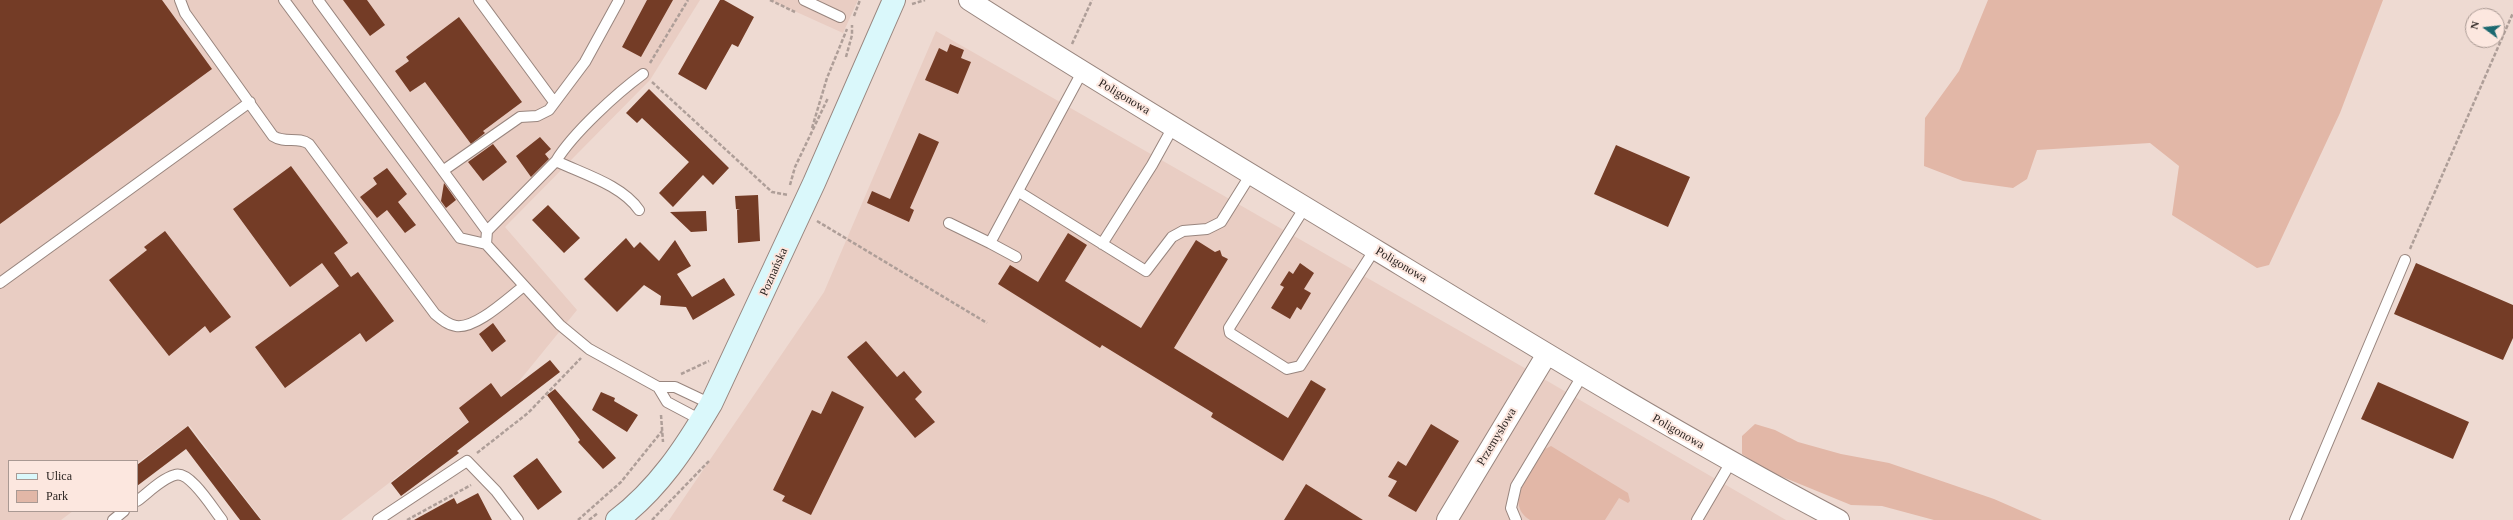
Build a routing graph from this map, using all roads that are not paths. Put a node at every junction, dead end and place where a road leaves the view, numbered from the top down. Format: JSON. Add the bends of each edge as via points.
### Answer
{"nodes":[{"id":1,"x":180,"y":0,"type":"edge"},
{"id":2,"x":284,"y":0,"type":"edge"},
{"id":3,"x":318,"y":0,"type":"edge"},
{"id":4,"x":479,"y":0,"type":"edge"},
{"id":5,"x":619,"y":0,"type":"edge"},
{"id":6,"x":804,"y":0,"type":"edge"},
{"id":7,"x":894,"y":0,"type":"edge"},
{"id":8,"x":969,"y":0,"type":"edge"},
{"id":9,"x":840,"y":17,"type":"dead end"},
{"id":10,"x":1082,"y":72,"type":"junction"},
{"id":11,"x":643,"y":74,"type":"road end"},
{"id":12,"x":250,"y":102,"type":"junction"},
{"id":13,"x":554,"y":102,"type":"junction"},
{"id":14,"x":1173,"y":127,"type":"junction"},
{"id":15,"x":556,"y":161,"type":"junction"},
{"id":16,"x":444,"y":170,"type":"junction"},
{"id":17,"x":1251,"y":174,"type":"junction"},
{"id":18,"x":1019,"y":192,"type":"junction"},
{"id":19,"x":1305,"y":207,"type":"junction"},
{"id":20,"x":639,"y":210,"type":"dead end"},
{"id":21,"x":949,"y":223,"type":"dead end"},
{"id":22,"x":487,"y":231,"type":"junction"},
{"id":23,"x":990,"y":243,"type":"junction"},
{"id":24,"x":486,"y":244,"type":"junction"},
{"id":25,"x":1102,"y":244,"type":"junction"},
{"id":26,"x":1375,"y":249,"type":"junction"},
{"id":27,"x":1016,"y":257,"type":"dead end"},
{"id":28,"x":2405,"y":260,"type":"road end"},
{"id":29,"x":0,"y":283,"type":"edge"},
{"id":30,"x":524,"y":286,"type":"junction"},
{"id":31,"x":1547,"y":354,"type":"junction"},
{"id":32,"x":1582,"y":376,"type":"junction"},
{"id":33,"x":658,"y":387,"type":"junction"},
{"id":34,"x":706,"y":412,"type":"junction"},
{"id":35,"x":1731,"y":462,"type":"junction"},
{"id":36,"x":138,"y":501,"type":"edge"},
{"id":37,"x":123,"y":512,"type":"edge"},
{"id":38,"x":610,"y":515,"type":"edge"},
{"id":39,"x":113,"y":520,"type":"edge"},
{"id":40,"x":222,"y":520,"type":"edge"},
{"id":41,"x":378,"y":520,"type":"edge"},
{"id":42,"x":518,"y":520,"type":"edge"},
{"id":43,"x":1447,"y":520,"type":"edge"},
{"id":44,"x":1516,"y":520,"type":"edge"},
{"id":45,"x":1697,"y":520,"type":"edge"},
{"id":46,"x":1839,"y":520,"type":"edge"},
{"id":47,"x":2295,"y":520,"type":"edge"}],
"edges":[{"from":1,"to":12,"type":"lane","via":[[185,13]]},
{"from":2,"to":24,"type":"lane","via":[[460,238]]},
{"from":3,"to":16,"type":"lane"},
{"from":4,"to":13,"type":"lane"},
{"from":5,"to":13,"type":"lane","via":[[585,62]]},
{"from":6,"to":9,"type":"lane"},
{"from":7,"to":34,"type":"main road","name":"Poznańska","via":[[801,211]]},
{"from":8,"to":10,"type":"street","name":"Poligonowa"},
{"from":10,"to":14,"type":"street","name":"Poligonowa"},
{"from":10,"to":18,"type":"lane"},
{"from":11,"to":15,"type":"lane","via":[[582,130]]},
{"from":12,"to":29,"type":"lane"},
{"from":12,"to":30,"type":"lane","via":[[273,136],[280,141],[302,139],[309,144],[435,314],[445,322],[456,327],[472,324]]},
{"from":13,"to":16,"type":"lane","via":[[548,110],[537,116],[520,117]]},
{"from":14,"to":17,"type":"street","name":"Poligonowa"},
{"from":14,"to":25,"type":"lane"},
{"from":15,"to":20,"type":"lane","via":[[607,185],[634,202]]},
{"from":15,"to":22,"type":"lane"},
{"from":16,"to":22,"type":"lane"},
{"from":17,"to":19,"type":"street","name":"Poligonowa"},
{"from":17,"to":25,"type":"lane","via":[[1221,222],[1207,229],[1183,232],[1172,237],[1146,271]]},
{"from":18,"to":23,"type":"lane"},
{"from":18,"to":25,"type":"lane"},
{"from":19,"to":26,"type":"street","name":"Poligonowa"},
{"from":19,"to":26,"type":"lane","via":[[1229,328],[1230,333],[1287,369],[1300,366]]},
{"from":21,"to":23,"type":"lane"},
{"from":22,"to":24,"type":"lane"},
{"from":23,"to":27,"type":"lane"},
{"from":24,"to":30,"type":"lane"},
{"from":26,"to":31,"type":"street","name":"Poligonowa"},
{"from":28,"to":47,"type":"lane"},
{"from":30,"to":33,"type":"lane","via":[[560,325],[589,350]]},
{"from":31,"to":32,"type":"street","name":"Poligonowa"},
{"from":31,"to":43,"type":"street","name":"Przemysłowa"},
{"from":32,"to":35,"type":"street","name":"Poligonowa"},
{"from":32,"to":44,"type":"lane","via":[[1516,486],[1511,508]]},
{"from":33,"to":34,"type":"lane","via":[[675,387]]},
{"from":33,"to":34,"type":"lane","via":[[667,402]]},
{"from":34,"to":38,"type":"main road","name":"Poznańska","via":[[657,484]]},
{"from":35,"to":45,"type":"lane"},
{"from":35,"to":46,"type":"street","name":"Poligonowa"},
{"from":36,"to":40,"type":"lane","via":[[168,478],[176,474],[182,475],[192,481]]},
{"from":37,"to":39,"type":"lane"},
{"from":41,"to":42,"type":"lane","via":[[467,461]]}]}
